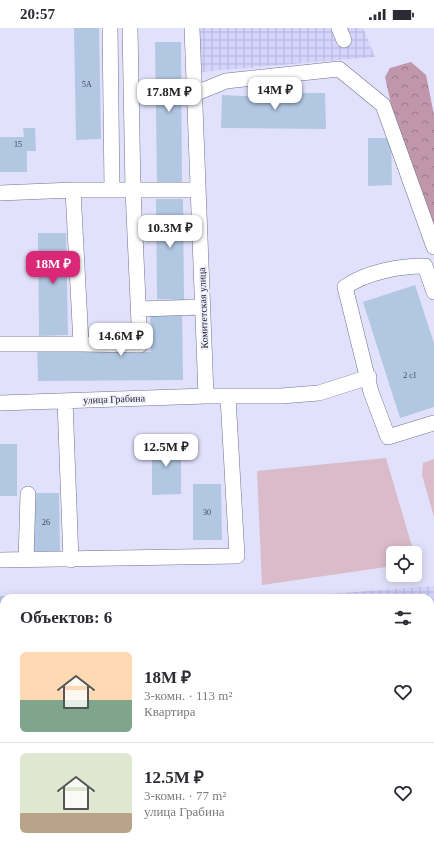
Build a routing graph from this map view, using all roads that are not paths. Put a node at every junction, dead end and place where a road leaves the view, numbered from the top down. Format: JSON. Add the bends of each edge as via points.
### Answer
{"nodes":[{"id":1,"x":110,"y":28,"type":"edge"},
{"id":2,"x":130,"y":28,"type":"edge"},
{"id":3,"x":192,"y":28,"type":"edge"},
{"id":4,"x":194,"y":94,"type":"junction"},
{"id":5,"x":112,"y":189,"type":"junction"},
{"id":6,"x":73,"y":190,"type":"junction"},
{"id":7,"x":133,"y":190,"type":"junction"},
{"id":8,"x":198,"y":190,"type":"junction"},
{"id":9,"x":0,"y":193,"type":"edge"},
{"id":10,"x":434,"y":247,"type":"edge"},
{"id":11,"x":434,"y":292,"type":"edge"},
{"id":12,"x":203,"y":307,"type":"junction"},
{"id":13,"x":139,"y":309,"type":"junction"},
{"id":14,"x":0,"y":344,"type":"edge"},
{"id":15,"x":80,"y":344,"type":"junction"},
{"id":16,"x":369,"y":377,"type":"junction"},
{"id":17,"x":206,"y":396,"type":"junction"},
{"id":18,"x":228,"y":397,"type":"junction"},
{"id":19,"x":65,"y":401,"type":"junction"},
{"id":20,"x":0,"y":404,"type":"edge"},
{"id":21,"x":434,"y":423,"type":"edge"},
{"id":22,"x":28,"y":494,"type":"dead end"},
{"id":23,"x":0,"y":560,"type":"edge"},
{"id":24,"x":26,"y":560,"type":"junction"},
{"id":25,"x":71,"y":560,"type":"junction"}],
"edges":[{"from":1,"to":5,"type":"street"},
{"from":2,"to":7,"type":"street"},
{"from":3,"to":4,"type":"street","name":"Комитетская улица"},
{"from":4,"to":8,"type":"street","name":"Комитетская улица"},
{"from":4,"to":10,"type":"street","via":[[226,81],[339,69],[383,105]]},
{"from":5,"to":6,"type":"street"},
{"from":5,"to":7,"type":"street"},
{"from":6,"to":9,"type":"street"},
{"from":6,"to":15,"type":"street"},
{"from":7,"to":8,"type":"street"},
{"from":7,"to":13,"type":"street"},
{"from":8,"to":12,"type":"street","name":"Комитетская улица"},
{"from":11,"to":16,"type":"street","via":[[425,266],[406,266],[357,279],[345,287]]},
{"from":12,"to":13,"type":"street"},
{"from":12,"to":17,"type":"street","name":"Комитетская улица"},
{"from":13,"to":15,"type":"street","via":[[140,345]]},
{"from":14,"to":15,"type":"street"},
{"from":16,"to":18,"type":"street","name":"улица Грабина","via":[[319,393]]},
{"from":16,"to":21,"type":"street","via":[[371,392],[388,437]]},
{"from":17,"to":18,"type":"street","name":"улица Грабина"},
{"from":17,"to":19,"type":"street","name":"улица Грабина"},
{"from":18,"to":25,"type":"street","via":[[237,556]]},
{"from":19,"to":20,"type":"street","name":"улица Грабина"},
{"from":19,"to":25,"type":"street"},
{"from":22,"to":24,"type":"street"},
{"from":23,"to":24,"type":"street"},
{"from":24,"to":25,"type":"street"}]}
